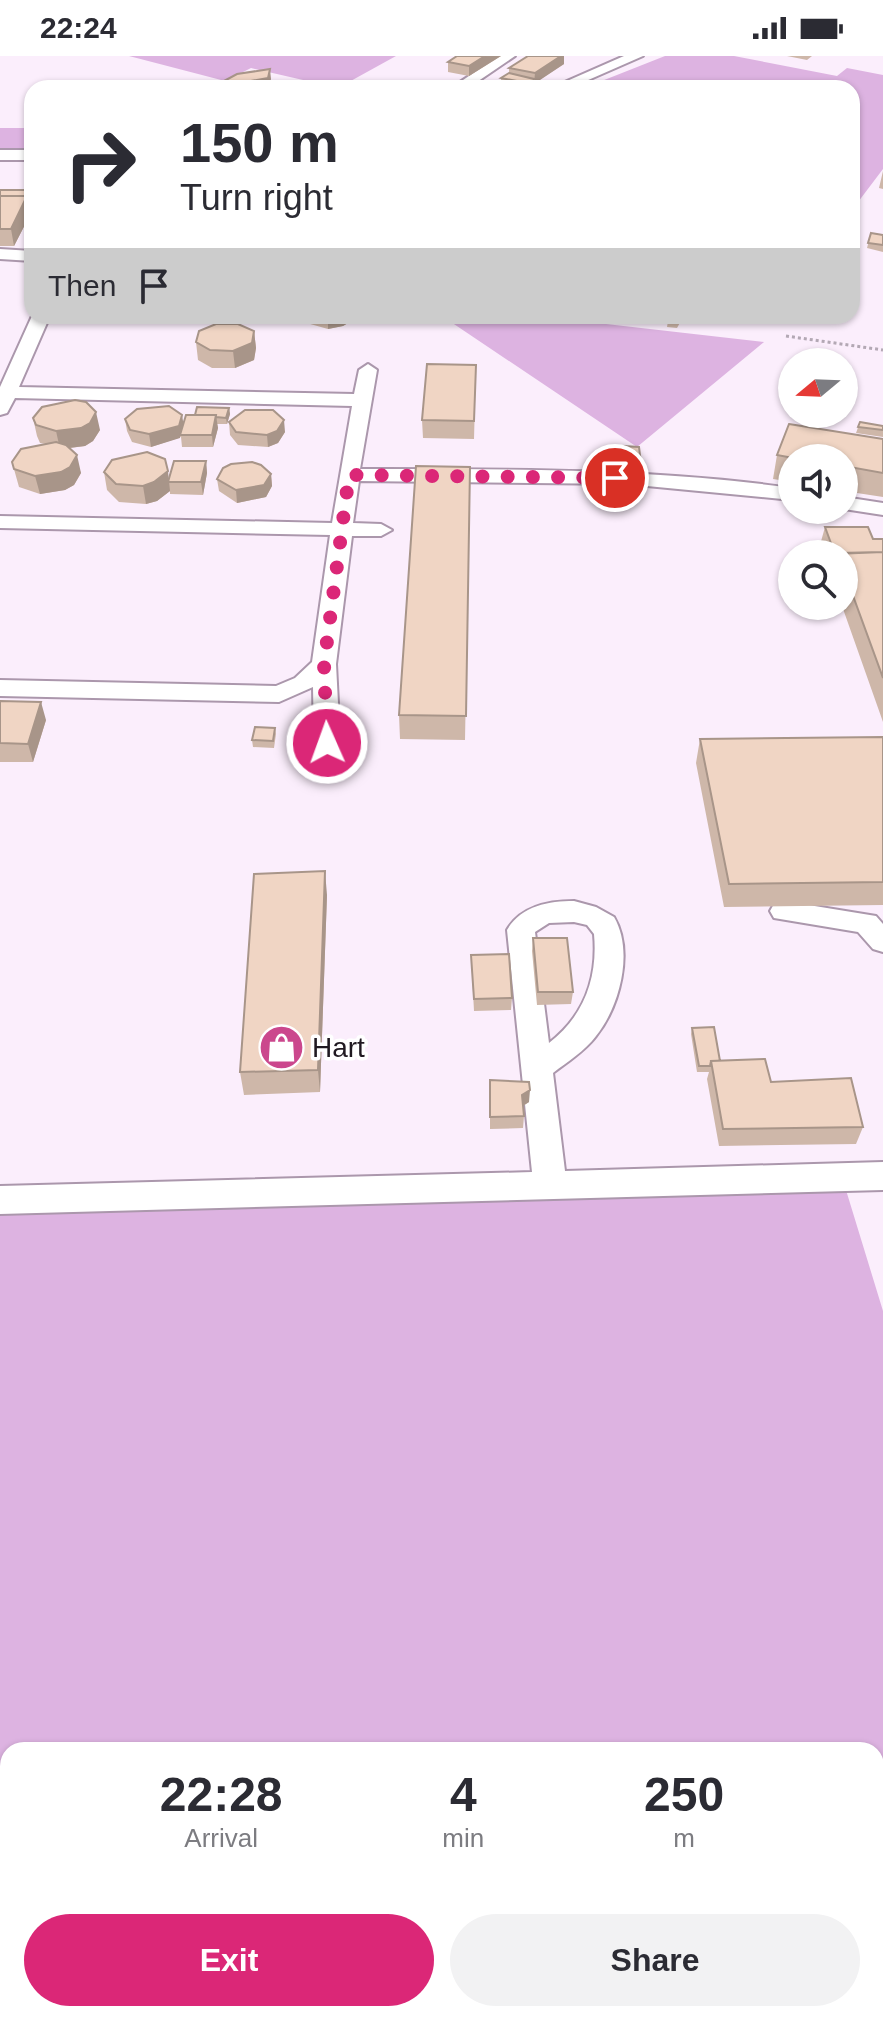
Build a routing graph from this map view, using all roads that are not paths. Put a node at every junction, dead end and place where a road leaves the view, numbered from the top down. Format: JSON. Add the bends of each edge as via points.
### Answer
{"nodes":[{"id":1,"x":508,"y":56,"type":"edge"},
{"id":2,"x":636,"y":56,"type":"edge"},
{"id":3,"x":574,"y":62,"type":"dead end"},
{"id":4,"x":604,"y":69,"type":"junction"},
{"id":5,"x":470,"y":80,"type":"edge"},
{"id":6,"x":577,"y":80,"type":"edge"},
{"id":7,"x":0,"y":155,"type":"edge"},
{"id":8,"x":24,"y":155,"type":"edge"},
{"id":9,"x":0,"y":254,"type":"edge"},
{"id":10,"x":24,"y":256,"type":"edge"},
{"id":11,"x":37,"y":324,"type":"edge"},
{"id":12,"x":368,"y":370,"type":"dead end"},
{"id":13,"x":4,"y":400,"type":"edge"},
{"id":14,"x":362,"y":400,"type":"junction"},
{"id":15,"x":349,"y":475,"type":"junction"},
{"id":16,"x":778,"y":492,"type":"edge"},
{"id":17,"x":858,"y":505,"type":"edge"},
{"id":18,"x":883,"y":509,"type":"edge"},
{"id":19,"x":0,"y":522,"type":"edge"},
{"id":20,"x":340,"y":528,"type":"junction"},
{"id":21,"x":381,"y":530,"type":"dead end"},
{"id":22,"x":324,"y":664,"type":"junction"},
{"id":23,"x":0,"y":688,"type":"edge"},
{"id":24,"x":327,"y":743,"type":"dead end"},
{"id":25,"x":784,"y":911,"type":"dead end"},
{"id":26,"x":883,"y":942,"type":"edge"},
{"id":27,"x":537,"y":1069,"type":"junction"},
{"id":28,"x":883,"y":1176,"type":"edge"},
{"id":29,"x":550,"y":1185,"type":"junction"},
{"id":30,"x":0,"y":1200,"type":"edge"}],
"edges":[{"from":1,"to":5,"type":"street"},
{"from":2,"to":4,"type":"street"},
{"from":3,"to":4,"type":"street"},
{"from":4,"to":6,"type":"street"},
{"from":7,"to":8,"type":"street"},
{"from":9,"to":10,"type":"street"},
{"from":11,"to":13,"type":"street"},
{"from":12,"to":14,"type":"street"},
{"from":13,"to":14,"type":"street"},
{"from":14,"to":15,"type":"street"},
{"from":15,"to":16,"type":"street","via":[[642,478]]},
{"from":15,"to":20,"type":"street"},
{"from":17,"to":18,"type":"street"},
{"from":19,"to":20,"type":"street"},
{"from":20,"to":21,"type":"street"},
{"from":20,"to":22,"type":"street"},
{"from":22,"to":23,"type":"street","via":[[303,683],[279,694]]},
{"from":22,"to":24,"type":"street"},
{"from":25,"to":26,"type":"street","via":[[866,923]]},
{"from":27,"to":27,"type":"street","via":[[521,930],[535,916],[558,913],[599,919],[611,944],[599,1006],[585,1029]]},
{"from":27,"to":29,"type":"street"},
{"from":28,"to":29,"type":"street"},
{"from":29,"to":30,"type":"street"}]}
